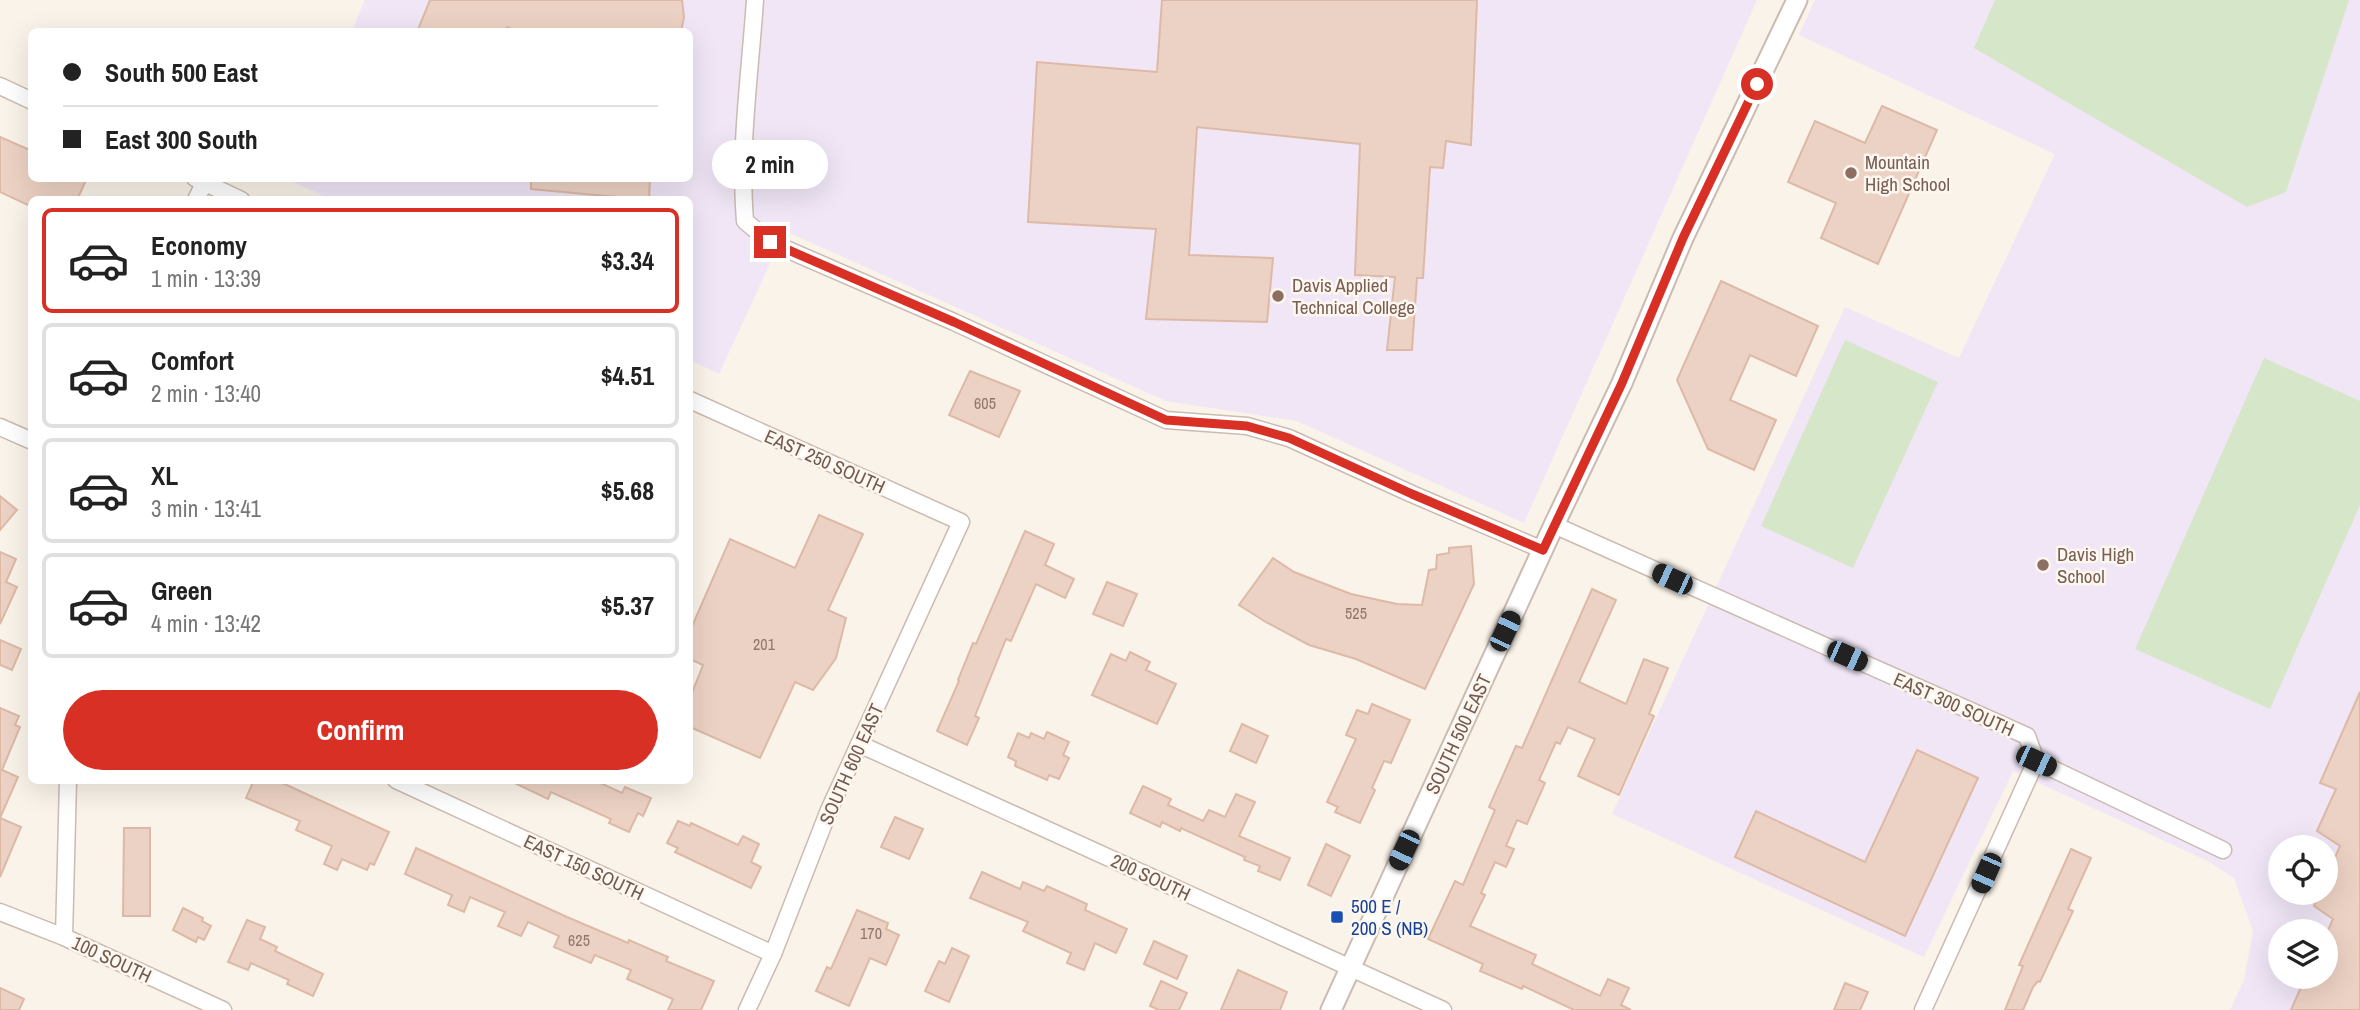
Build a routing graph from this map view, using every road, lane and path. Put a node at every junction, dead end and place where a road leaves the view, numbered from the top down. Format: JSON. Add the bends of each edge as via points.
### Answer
{"nodes":[{"id":1,"x":755,"y":0,"type":"edge"},
{"id":2,"x":1797,"y":0,"type":"edge"},
{"id":3,"x":0,"y":86,"type":"edge"},
{"id":4,"x":28,"y":99,"type":"edge"},
{"id":5,"x":201,"y":182,"type":"edge"},
{"id":6,"x":232,"y":196,"type":"edge"},
{"id":7,"x":693,"y":401,"type":"edge"},
{"id":8,"x":0,"y":427,"type":"edge"},
{"id":9,"x":28,"y":439,"type":"edge"},
{"id":10,"x":961,"y":522,"type":"joint"},
{"id":11,"x":1554,"y":526,"type":"junction"},
{"id":12,"x":1543,"y":550,"type":"junction"},
{"id":13,"x":859,"y":744,"type":"junction"},
{"id":14,"x":2036,"y":761,"type":"junction"},
{"id":15,"x":68,"y":784,"type":"edge"},
{"id":16,"x":405,"y":784,"type":"edge"},
{"id":17,"x":2223,"y":850,"type":"dead end"},
{"id":18,"x":0,"y":912,"type":"edge"},
{"id":19,"x":64,"y":937,"type":"junction"},
{"id":20,"x":773,"y":954,"type":"junction"},
{"id":21,"x":1350,"y":968,"type":"junction"},
{"id":22,"x":223,"y":1010,"type":"edge"},
{"id":23,"x":747,"y":1010,"type":"edge"},
{"id":24,"x":1331,"y":1010,"type":"edge"},
{"id":25,"x":1443,"y":1010,"type":"edge"},
{"id":26,"x":1923,"y":1010,"type":"edge"}],
"edges":[{"from":1,"to":12,"type":"street","via":[[743,199],[745,221],[770,242],[1166,420],[1247,426],[1289,438]]},
{"from":2,"to":11,"type":"street","name":"SOUTH 500 EAST","via":[[1683,238],[1622,383]]},
{"from":3,"to":4,"type":"street"},
{"from":5,"to":6,"type":"street"},
{"from":7,"to":10,"type":"street","name":"EAST 250 SOUTH"},
{"from":8,"to":9,"type":"street"},
{"from":10,"to":13,"type":"street","name":"SOUTH 600 EAST"},
{"from":11,"to":12,"type":"street","name":"SOUTH 500 EAST"},
{"from":11,"to":14,"type":"street","name":"EAST 300 SOUTH","via":[[2027,736]]},
{"from":12,"to":21,"type":"street","name":"SOUTH 500 EAST"},
{"from":13,"to":20,"type":"street","name":"SOUTH 600 EAST"},
{"from":13,"to":21,"type":"street","name":"200 SOUTH"},
{"from":14,"to":17,"type":"street"},
{"from":14,"to":26,"type":"street"},
{"from":15,"to":19,"type":"street"},
{"from":16,"to":20,"type":"street","name":"EAST 150 SOUTH"},
{"from":18,"to":19,"type":"street","name":"100 SOUTH"},
{"from":19,"to":22,"type":"street","name":"100 SOUTH"},
{"from":20,"to":23,"type":"street","name":"SOUTH 600 EAST"},
{"from":21,"to":24,"type":"street","name":"SOUTH 500 EAST"},
{"from":21,"to":25,"type":"street","name":"200 SOUTH"}]}
